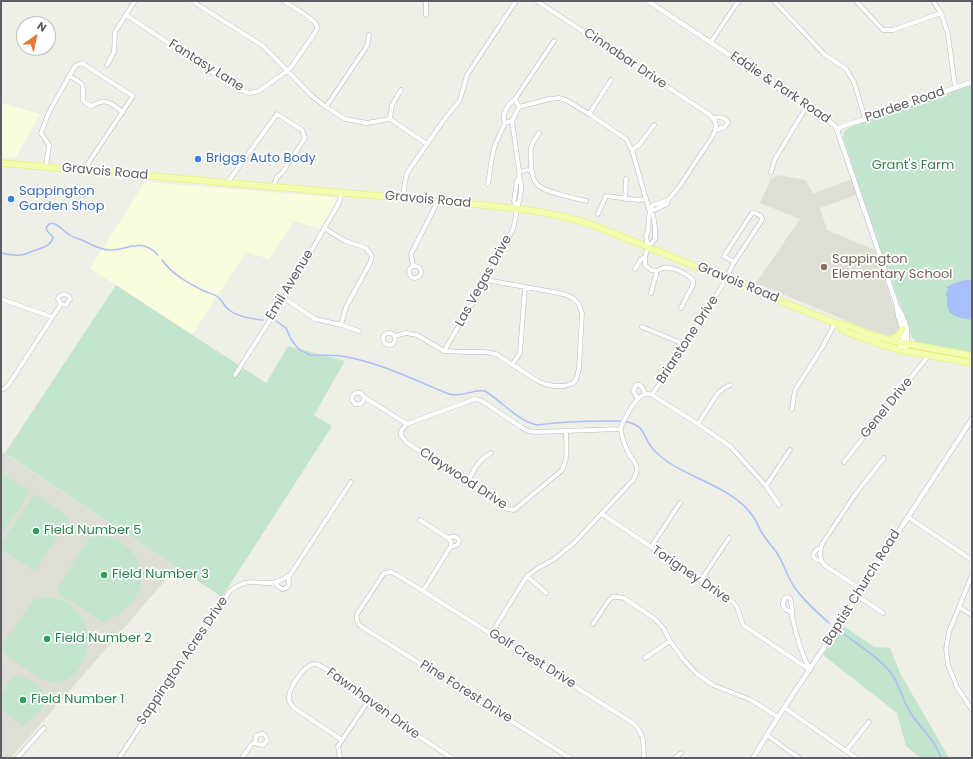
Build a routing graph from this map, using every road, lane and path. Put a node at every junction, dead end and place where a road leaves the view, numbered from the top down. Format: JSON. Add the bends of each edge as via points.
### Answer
{"nodes":[{"id":1,"x":135,"y":1,"type":"edge"},
{"id":2,"x":192,"y":1,"type":"edge"},
{"id":3,"x":284,"y":1,"type":"edge"},
{"id":4,"x":426,"y":1,"type":"edge"},
{"id":5,"x":516,"y":1,"type":"edge"},
{"id":6,"x":537,"y":1,"type":"edge"},
{"id":7,"x":739,"y":1,"type":"edge"},
{"id":8,"x":774,"y":1,"type":"edge"},
{"id":9,"x":856,"y":1,"type":"edge"},
{"id":10,"x":933,"y":1,"type":"edge"},
{"id":11,"x":651,"y":2,"type":"edge"},
{"id":12,"x":941,"y":14,"type":"junction"},
{"id":13,"x":126,"y":15,"type":"junction"},
{"id":14,"x":426,"y":15,"type":"dead end"},
{"id":15,"x":369,"y":35,"type":"dead end"},
{"id":16,"x":554,"y":41,"type":"dead end"},
{"id":17,"x":711,"y":42,"type":"junction"},
{"id":18,"x":107,"y":65,"type":"dead end"},
{"id":19,"x":287,"y":71,"type":"junction"},
{"id":20,"x":70,"y":76,"type":"junction"},
{"id":21,"x":611,"y":80,"type":"dead end"},
{"id":22,"x":972,"y":82,"type":"edge"},
{"id":23,"x":956,"y":87,"type":"junction"},
{"id":24,"x":401,"y":90,"type":"dead end"},
{"id":25,"x":516,"y":99,"type":"junction"},
{"id":26,"x":807,"y":106,"type":"junction"},
{"id":27,"x":326,"y":107,"type":"junction"},
{"id":28,"x":519,"y":107,"type":"junction"},
{"id":29,"x":123,"y":112,"type":"junction"},
{"id":30,"x":589,"y":114,"type":"junction"},
{"id":31,"x":713,"y":118,"type":"junction"},
{"id":32,"x":865,"y":118,"type":"junction"},
{"id":33,"x":390,"y":119,"type":"junction"},
{"id":34,"x":512,"y":121,"type":"junction"},
{"id":35,"x":505,"y":123,"type":"junction"},
{"id":36,"x":654,"y":125,"type":"dead end"},
{"id":37,"x":838,"y":129,"type":"junction"},
{"id":38,"x":716,"y":130,"type":"junction"},
{"id":39,"x":539,"y":133,"type":"dead end"},
{"id":40,"x":427,"y":144,"type":"junction"},
{"id":41,"x":632,"y":150,"type":"junction"},
{"id":42,"x":1,"y":163,"type":"edge"},
{"id":43,"x":46,"y":167,"type":"junction"},
{"id":44,"x":86,"y":170,"type":"junction"},
{"id":45,"x":531,"y":170,"type":"junction"},
{"id":46,"x":519,"y":171,"type":"junction"},
{"id":47,"x":771,"y":172,"type":"dead end"},
{"id":48,"x":626,"y":179,"type":"dead end"},
{"id":49,"x":227,"y":183,"type":"junction"},
{"id":50,"x":488,"y":184,"type":"dead end"},
{"id":51,"x":273,"y":187,"type":"junction"},
{"id":52,"x":341,"y":193,"type":"junction"},
{"id":53,"x":403,"y":198,"type":"junction"},
{"id":54,"x":625,"y":199,"type":"junction"},
{"id":55,"x":646,"y":199,"type":"junction"},
{"id":56,"x":586,"y":201,"type":"dead end"},
{"id":57,"x":438,"y":202,"type":"junction"},
{"id":58,"x":517,"y":209,"type":"junction"},
{"id":59,"x":650,"y":211,"type":"junction"},
{"id":60,"x":598,"y":214,"type":"dead end"},
{"id":61,"x":324,"y":228,"type":"junction"},
{"id":62,"x":648,"y":247,"type":"junction"},
{"id":63,"x":645,"y":257,"type":"junction"},
{"id":64,"x":734,"y":262,"type":"junction"},
{"id":65,"x":413,"y":266,"type":"dead end"},
{"id":66,"x":635,"y":269,"type":"dead end"},
{"id":67,"x":657,"y":271,"type":"junction"},
{"id":68,"x":726,"y":279,"type":"junction"},
{"id":69,"x":486,"y":280,"type":"junction"},
{"id":70,"x":525,"y":287,"type":"junction"},
{"id":71,"x":651,"y":292,"type":"dead end"},
{"id":72,"x":284,"y":298,"type":"junction"},
{"id":73,"x":1,"y":299,"type":"edge"},
{"id":74,"x":896,"y":302,"type":"junction"},
{"id":75,"x":60,"y":304,"type":"dead end"},
{"id":76,"x":681,"y":308,"type":"dead end"},
{"id":77,"x":52,"y":317,"type":"junction"},
{"id":78,"x":834,"y":323,"type":"junction"},
{"id":79,"x":341,"y":325,"type":"junction"},
{"id":80,"x":642,"y":327,"type":"dead end"},
{"id":81,"x":903,"y":329,"type":"junction"},
{"id":82,"x":359,"y":331,"type":"dead end"},
{"id":83,"x":395,"y":336,"type":"dead end"},
{"id":84,"x":890,"y":340,"type":"junction"},
{"id":85,"x":904,"y":343,"type":"junction"},
{"id":86,"x":684,"y":344,"type":"junction"},
{"id":87,"x":902,"y":350,"type":"junction"},
{"id":88,"x":444,"y":351,"type":"junction"},
{"id":89,"x":929,"y":355,"type":"junction"},
{"id":90,"x":972,"y":356,"type":"edge"},
{"id":91,"x":972,"y":363,"type":"edge"},
{"id":92,"x":512,"y":365,"type":"junction"},
{"id":93,"x":235,"y":375,"type":"dead end"},
{"id":94,"x":730,"y":385,"type":"dead end"},
{"id":95,"x":1,"y":390,"type":"edge"},
{"id":96,"x":646,"y":394,"type":"junction"},
{"id":97,"x":652,"y":395,"type":"junction"},
{"id":98,"x":364,"y":397,"type":"dead end"},
{"id":99,"x":638,"y":399,"type":"junction"},
{"id":100,"x":792,"y":409,"type":"dead end"},
{"id":101,"x":972,"y":419,"type":"edge"},
{"id":102,"x":407,"y":424,"type":"junction"},
{"id":103,"x":698,"y":424,"type":"junction"},
{"id":104,"x":621,"y":426,"type":"junction"},
{"id":105,"x":566,"y":431,"type":"junction"},
{"id":106,"x":790,"y":450,"type":"dead end"},
{"id":107,"x":491,"y":453,"type":"dead end"},
{"id":108,"x":884,"y":458,"type":"dead end"},
{"id":109,"x":844,"y":462,"type":"dead end"},
{"id":110,"x":351,"y":482,"type":"dead end"},
{"id":111,"x":467,"y":483,"type":"junction"},
{"id":112,"x":766,"y":486,"type":"junction"},
{"id":113,"x":680,"y":503,"type":"dead end"},
{"id":114,"x":779,"y":504,"type":"dead end"},
{"id":115,"x":602,"y":514,"type":"junction"},
{"id":116,"x":908,"y":517,"type":"junction"},
{"id":117,"x":420,"y":520,"type":"dead end"},
{"id":118,"x":448,"y":538,"type":"junction"},
{"id":119,"x":729,"y":538,"type":"dead end"},
{"id":120,"x":451,"y":546,"type":"junction"},
{"id":121,"x":651,"y":547,"type":"junction"},
{"id":122,"x":972,"y":560,"type":"edge"},
{"id":123,"x":972,"y":575,"type":"edge"},
{"id":124,"x":288,"y":576,"type":"junction"},
{"id":125,"x":527,"y":576,"type":"junction"},
{"id":126,"x":701,"y":580,"type":"junction"},
{"id":127,"x":276,"y":582,"type":"junction"},
{"id":128,"x":862,"y":590,"type":"junction"},
{"id":129,"x":423,"y":591,"type":"junction"},
{"id":130,"x":546,"y":594,"type":"dead end"},
{"id":131,"x":858,"y":596,"type":"junction"},
{"id":132,"x":959,"y":607,"type":"junction"},
{"id":133,"x":792,"y":613,"type":"dead end"},
{"id":134,"x":883,"y":613,"type":"dead end"},
{"id":135,"x":972,"y":615,"type":"edge"},
{"id":136,"x":593,"y":624,"type":"dead end"},
{"id":137,"x":362,"y":626,"type":"joint"},
{"id":138,"x":491,"y":634,"type":"junction"},
{"id":139,"x":670,"y":641,"type":"junction"},
{"id":140,"x":645,"y":658,"type":"dead end"},
{"id":141,"x":810,"y":670,"type":"junction"},
{"id":142,"x":369,"y":700,"type":"junction"},
{"id":143,"x":785,"y":708,"type":"junction"},
{"id":144,"x":972,"y":710,"type":"edge"},
{"id":145,"x":778,"y":717,"type":"junction"},
{"id":146,"x":869,"y":722,"type":"dead end"},
{"id":147,"x":44,"y":728,"type":"dead end"},
{"id":148,"x":767,"y":735,"type":"junction"},
{"id":149,"x":342,"y":740,"type":"junction"},
{"id":150,"x":255,"y":742,"type":"dead end"},
{"id":151,"x":846,"y":751,"type":"junction"},
{"id":152,"x":681,"y":753,"type":"dead end"},
{"id":153,"x":17,"y":758,"type":"edge"},
{"id":154,"x":119,"y":758,"type":"edge"},
{"id":155,"x":242,"y":758,"type":"edge"},
{"id":156,"x":340,"y":758,"type":"edge"},
{"id":157,"x":452,"y":758,"type":"edge"},
{"id":158,"x":570,"y":758,"type":"edge"},
{"id":159,"x":644,"y":758,"type":"edge"},
{"id":160,"x":675,"y":758,"type":"edge"},
{"id":161,"x":753,"y":758,"type":"edge"},
{"id":162,"x":799,"y":758,"type":"edge"},
{"id":163,"x":856,"y":758,"type":"edge"}],
"edges":[{"from":1,"to":13,"type":"street"},
{"from":2,"to":19,"type":"street","via":[[263,46]]},
{"from":3,"to":19,"type":"street","name":"Fantasy Lane","via":[[310,18],[317,27],[313,37]]},
{"from":4,"to":14,"type":"street"},
{"from":5,"to":40,"type":"street","via":[[467,76],[460,100]]},
{"from":6,"to":31,"type":"street","name":"Cinnabar Drive"},
{"from":7,"to":17,"type":"street"},
{"from":8,"to":32,"type":"street","via":[[824,54],[846,69],[854,82]]},
{"from":9,"to":12,"type":"street","via":[[883,30],[894,30]]},
{"from":10,"to":12,"type":"street"},
{"from":11,"to":17,"type":"street","name":"Eddie & Park Road"},
{"from":12,"to":23,"type":"street","via":[[948,34]]},
{"from":13,"to":18,"type":"street","via":[[115,32],[114,52]]},
{"from":13,"to":19,"type":"street","name":"Fantasy Lane","via":[[240,90],[249,93],[259,91]]},
{"from":15,"to":27,"type":"street","via":[[367,46]]},
{"from":16,"to":25,"type":"street"},
{"from":17,"to":26,"type":"street","name":"Eddie & Park Road"},
{"from":19,"to":27,"type":"street"},
{"from":20,"to":29,"type":"street","via":[[84,87],[83,101],[92,106],[106,101]]},
{"from":20,"to":29,"type":"street","via":[[75,66],[82,63],[133,96]]},
{"from":20,"to":43,"type":"street","via":[[48,112],[41,133],[49,145]]},
{"from":21,"to":30,"type":"street"},
{"from":22,"to":23,"type":"street","name":"Pardee Road"},
{"from":23,"to":32,"type":"street","name":"Pardee Road"},
{"from":24,"to":33,"type":"street","via":[[392,105]]},
{"from":25,"to":28,"type":"street"},
{"from":25,"to":35,"type":"street","via":[[511,102],[504,115]]},
{"from":26,"to":37,"type":"street","name":"Eddie & Park Road"},
{"from":26,"to":47,"type":"street","via":[[775,159]]},
{"from":27,"to":33,"type":"street","via":[[345,119],[367,123]]},
{"from":28,"to":30,"type":"street","via":[[559,98]]},
{"from":28,"to":34,"type":"street"},
{"from":29,"to":44,"type":"street"},
{"from":30,"to":41,"type":"street","via":[[626,139]]},
{"from":31,"to":38,"type":"street","name":"Cinnabar Drive"},
{"from":31,"to":38,"type":"street","name":"Cinnabar Drive","via":[[724,117],[728,122],[725,127]]},
{"from":32,"to":37,"type":"street","name":"Pardee Road"},
{"from":33,"to":40,"type":"street"},
{"from":34,"to":35,"type":"street"},
{"from":34,"to":46,"type":"street","name":"Las Vegas Drive"},
{"from":35,"to":50,"type":"street","via":[[495,145]]},
{"from":36,"to":41,"type":"street"},
{"from":37,"to":74,"type":"street","name":"Eddie & Park Road"},
{"from":38,"to":59,"type":"street","via":[[667,204]]},
{"from":39,"to":45,"type":"street","via":[[530,149]]},
{"from":40,"to":53,"type":"street","via":[[407,173]]},
{"from":41,"to":55,"type":"street"},
{"from":42,"to":43,"type":"main road","name":"Gravois Road"},
{"from":43,"to":44,"type":"main road","name":"Gravois Road"},
{"from":44,"to":49,"type":"main road","name":"Gravois Road"},
{"from":45,"to":46,"type":"street"},
{"from":45,"to":56,"type":"street","via":[[536,184],[541,188]]},
{"from":46,"to":58,"type":"street","name":"Las Vegas Drive","via":[[514,201]]},
{"from":48,"to":54,"type":"street"},
{"from":49,"to":51,"type":"main road","name":"Gravois Road"},
{"from":49,"to":51,"type":"street","via":[[276,114],[302,130],[305,138],[277,177]]},
{"from":51,"to":52,"type":"main road","name":"Gravois Road"},
{"from":52,"to":53,"type":"main road","name":"Gravois Road"},
{"from":52,"to":61,"type":"street","name":"Emil Avenue","via":[[340,200]]},
{"from":53,"to":57,"type":"main road","name":"Gravois Road"},
{"from":54,"to":55,"type":"street"},
{"from":54,"to":60,"type":"street","via":[[606,196]]},
{"from":55,"to":59,"type":"street"},
{"from":57,"to":58,"type":"main road","name":"Gravois Road"},
{"from":57,"to":65,"type":"street","via":[[411,254]]},
{"from":58,"to":62,"type":"main road","name":"Gravois Road","via":[[556,214],[582,221]]},
{"from":58,"to":69,"type":"street","name":"Las Vegas Drive","via":[[513,229]]},
{"from":59,"to":62,"type":"street","via":[[646,236]]},
{"from":59,"to":62,"type":"street","via":[[656,228],[654,239]]},
{"from":61,"to":72,"type":"street","name":"Emil Avenue"},
{"from":61,"to":79,"type":"street","via":[[345,242],[366,248],[372,256],[346,307]]},
{"from":62,"to":63,"type":"street"},
{"from":62,"to":68,"type":"main road","name":"Gravois Road"},
{"from":63,"to":66,"type":"street"},
{"from":63,"to":67,"type":"street","via":[[645,265]]},
{"from":64,"to":64,"type":"street","name":"Briarstone Drive","via":[[724,256],[752,213],[761,216],[762,220]]},
{"from":64,"to":68,"type":"street","name":"Briarstone Drive"},
{"from":67,"to":71,"type":"street"},
{"from":67,"to":76,"type":"street","via":[[672,268],[693,280],[694,285]]},
{"from":68,"to":78,"type":"main road","name":"Gravois Road"},
{"from":68,"to":86,"type":"street","name":"Briarstone Drive"},
{"from":69,"to":70,"type":"street"},
{"from":69,"to":88,"type":"street","name":"Las Vegas Drive"},
{"from":70,"to":92,"type":"street","via":[[520,353]]},
{"from":70,"to":92,"type":"street","via":[[571,296],[579,304],[582,312],[579,368],[573,383],[553,386],[536,380]]},
{"from":72,"to":79,"type":"street","via":[[315,319]]},
{"from":72,"to":93,"type":"street","name":"Emil Avenue"},
{"from":73,"to":77,"type":"street"},
{"from":74,"to":81,"type":"street","name":"Eddie & Park Road"},
{"from":74,"to":85,"type":"street","name":"Eddie & Park Road","via":[[907,332]]},
{"from":75,"to":77,"type":"street"},
{"from":77,"to":95,"type":"street","via":[[9,384]]},
{"from":78,"to":84,"type":"main road","name":"Gravois Road"},
{"from":78,"to":87,"type":"main road","name":"Gravois Road","via":[[846,332]]},
{"from":78,"to":100,"type":"street","via":[[823,346],[795,390]]},
{"from":79,"to":82,"type":"street"},
{"from":80,"to":86,"type":"street"},
{"from":81,"to":84,"type":"main road","via":[[900,335]]},
{"from":81,"to":85,"type":"street","name":"Eddie & Park Road"},
{"from":83,"to":88,"type":"street","via":[[406,333],[417,335]]},
{"from":84,"to":85,"type":"main road","name":"Gravois Road"},
{"from":85,"to":87,"type":"street","name":"Eddie & Park Road"},
{"from":85,"to":90,"type":"main road","name":"Gravois Road"},
{"from":86,"to":97,"type":"street","name":"Briarstone Drive"},
{"from":87,"to":89,"type":"main road","name":"Gravois Road"},
{"from":88,"to":92,"type":"street","via":[[496,354]]},
{"from":89,"to":91,"type":"main road","name":"Gravois Road"},
{"from":89,"to":109,"type":"street","name":"Genel Drive"},
{"from":94,"to":103,"type":"street","via":[[718,393]]},
{"from":96,"to":97,"type":"street","name":"Briarstone Drive"},
{"from":96,"to":99,"type":"street","name":"Briarstone Drive"},
{"from":96,"to":99,"type":"street","name":"Briarstone Drive","via":[[642,387],[636,385],[633,391]]},
{"from":97,"to":103,"type":"street"},
{"from":98,"to":102,"type":"street"},
{"from":99,"to":104,"type":"street","name":"Briarstone Drive"},
{"from":101,"to":116,"type":"street","name":"Baptist Church Road"},
{"from":102,"to":105,"type":"street","via":[[479,399],[528,431]]},
{"from":102,"to":111,"type":"street","name":"Claywood Drive","via":[[401,431],[403,439]]},
{"from":103,"to":112,"type":"street","via":[[731,447]]},
{"from":104,"to":105,"type":"street"},
{"from":104,"to":115,"type":"street","via":[[624,444],[636,465],[637,473]]},
{"from":105,"to":111,"type":"street","name":"Claywood Drive","via":[[564,467],[514,510],[507,509]]},
{"from":106,"to":112,"type":"street"},
{"from":107,"to":111,"type":"street","via":[[481,460]]},
{"from":108,"to":128,"type":"street","via":[[854,496],[821,548],[821,560]]},
{"from":110,"to":124,"type":"street","name":"Sappington Acres Drive"},
{"from":112,"to":114,"type":"street"},
{"from":113,"to":121,"type":"street"},
{"from":115,"to":121,"type":"street","name":"Torigney Drive"},
{"from":115,"to":125,"type":"street","via":[[574,543]]},
{"from":116,"to":122,"type":"street"},
{"from":116,"to":128,"type":"street","name":"Baptist Church Road"},
{"from":117,"to":118,"type":"street"},
{"from":118,"to":120,"type":"street"},
{"from":118,"to":120,"type":"street","via":[[455,536],[459,540],[456,546]]},
{"from":119,"to":126,"type":"street"},
{"from":120,"to":129,"type":"street"},
{"from":121,"to":126,"type":"street","name":"Torigney Drive"},
{"from":123,"to":132,"type":"street"},
{"from":124,"to":127,"type":"street","name":"Sappington Acres Drive"},
{"from":124,"to":127,"type":"street","via":[[289,583],[286,589],[282,590]]},
{"from":125,"to":130,"type":"street"},
{"from":125,"to":138,"type":"street"},
{"from":126,"to":141,"type":"street","name":"Torigney Drive","via":[[732,601],[737,607],[743,625]]},
{"from":127,"to":154,"type":"street","name":"Sappington Acres Drive","via":[[245,583],[230,590]]},
{"from":128,"to":131,"type":"street","name":"Baptist Church Road"},
{"from":129,"to":137,"type":"street","name":"Golf Crest Drive","via":[[391,572],[384,572],[357,614],[358,623]]},
{"from":129,"to":138,"type":"street","name":"Golf Crest Drive"},
{"from":131,"to":134,"type":"street"},
{"from":131,"to":141,"type":"street","name":"Baptist Church Road"},
{"from":132,"to":135,"type":"street"},
{"from":132,"to":144,"type":"street","via":[[949,632],[946,648],[948,665],[956,687]]},
{"from":133,"to":141,"type":"street","via":[[799,646]]},
{"from":136,"to":139,"type":"street","via":[[609,600],[613,597],[624,598],[655,619]]},
{"from":137,"to":158,"type":"street","name":"Pine Forest Drive"},
{"from":138,"to":159,"type":"street","name":"Golf Crest Drive","via":[[633,723],[641,732]]},
{"from":139,"to":140,"type":"street"},
{"from":139,"to":145,"type":"street","via":[[697,674],[713,685],[751,700]]},
{"from":141,"to":143,"type":"street","name":"Baptist Church Road"},
{"from":142,"to":149,"type":"street"},
{"from":142,"to":149,"type":"street","name":"Fawnhaven Drive","via":[[345,682],[313,664],[306,668],[290,690],[289,699],[294,708]]},
{"from":142,"to":157,"type":"street","name":"Fawnhaven Drive","via":[[394,720]]},
{"from":143,"to":145,"type":"street","name":"Baptist Church Road"},
{"from":143,"to":151,"type":"street"},
{"from":145,"to":148,"type":"street","name":"Baptist Church Road"},
{"from":146,"to":151,"type":"street"},
{"from":147,"to":153,"type":"street"},
{"from":148,"to":161,"type":"street","name":"Baptist Church Road"},
{"from":148,"to":162,"type":"street"},
{"from":149,"to":156,"type":"street","via":[[338,746]]},
{"from":150,"to":155,"type":"street"},
{"from":151,"to":163,"type":"street"},
{"from":152,"to":160,"type":"street"}]}
